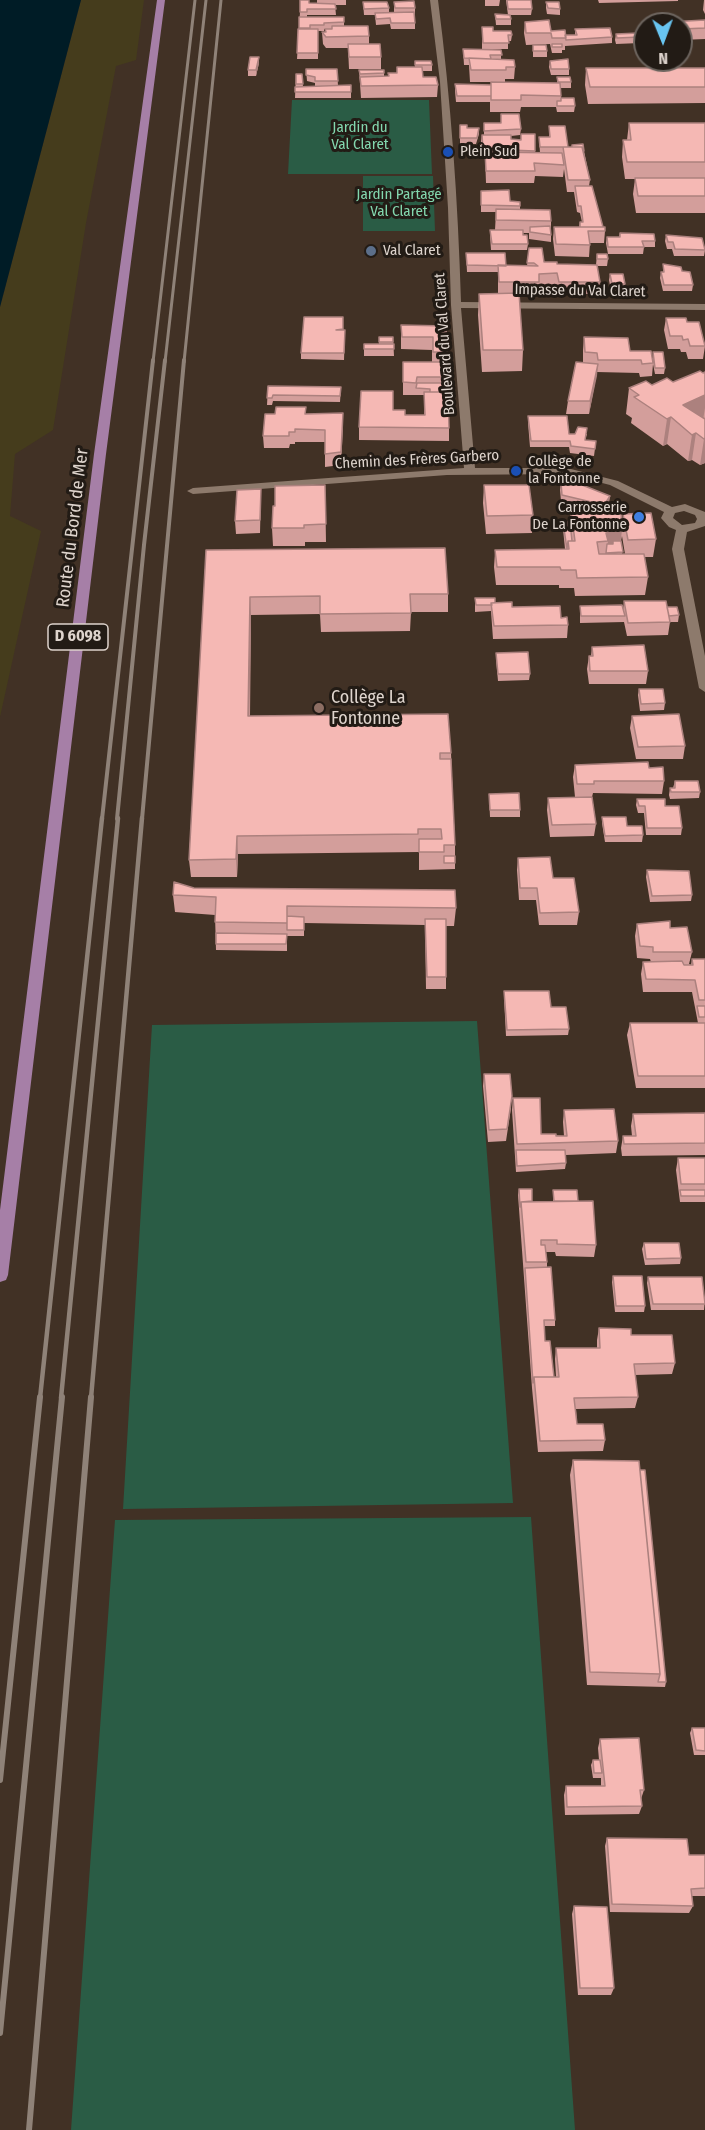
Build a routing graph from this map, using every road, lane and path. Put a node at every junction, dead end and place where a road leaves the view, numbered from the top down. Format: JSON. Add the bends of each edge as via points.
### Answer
{"nodes":[{"id":1,"x":161,"y":0,"type":"edge"},
{"id":2,"x":434,"y":0,"type":"edge"},
{"id":3,"x":456,"y":305,"type":"junction"},
{"id":4,"x":705,"y":307,"type":"edge"},
{"id":5,"x":470,"y":471,"type":"junction"},
{"id":6,"x":193,"y":491,"type":"dead end"},
{"id":7,"x":670,"y":511,"type":"junction"},
{"id":8,"x":704,"y":523,"type":"edge"},
{"id":9,"x":682,"y":528,"type":"junction"},
{"id":10,"x":705,"y":688,"type":"edge"},
{"id":11,"x":0,"y":1275,"type":"edge"}],
"edges":[{"from":1,"to":11,"type":"main road","name":"Route du Bord de Mer","number":"D 6098","via":[[99,464]]},
{"from":2,"to":3,"type":"street","name":"Boulevard du Val Claret","via":[[444,82]]},
{"from":3,"to":4,"type":"street","name":"Impasse du Val Claret"},
{"from":3,"to":5,"type":"street","name":"Boulevard du Val Claret"},
{"from":5,"to":6,"type":"street","name":"Chemin des Frères Garbero"},
{"from":5,"to":7,"type":"street","name":"Chemin des Frères Garbero","via":[[567,471],[614,483]]},
{"from":7,"to":8,"type":"street","via":[[685,507],[696,510]]},
{"from":7,"to":9,"type":"street","via":[[669,521]]},
{"from":8,"to":9,"type":"street"},
{"from":9,"to":10,"type":"street","via":[[678,549]]}]}
